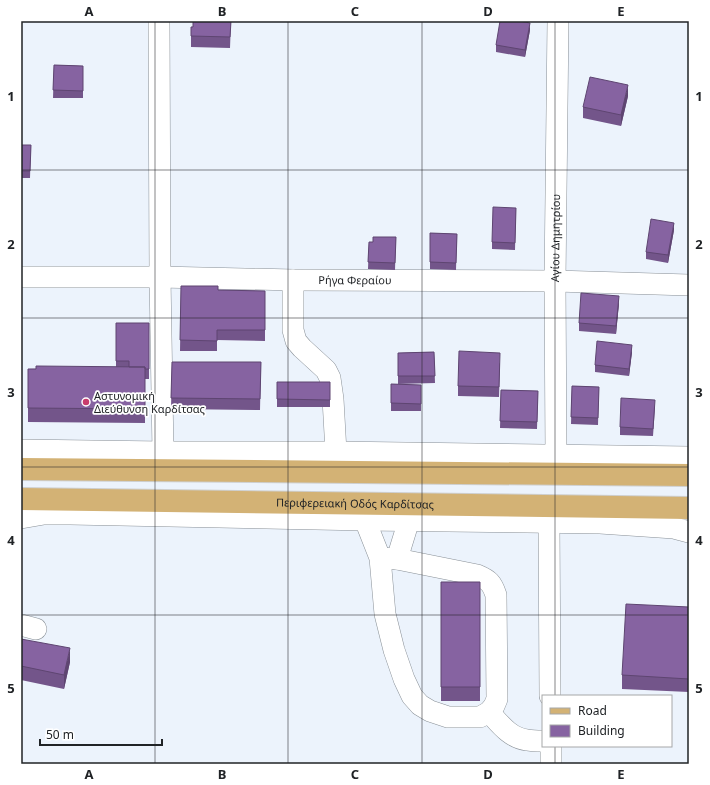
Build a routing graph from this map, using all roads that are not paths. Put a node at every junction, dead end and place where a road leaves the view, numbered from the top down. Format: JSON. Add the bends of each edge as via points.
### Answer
{"nodes":[{"id":1,"x":159,"y":21,"type":"edge"},
{"id":2,"x":558,"y":21,"type":"edge"},
{"id":3,"x":21,"y":277,"type":"edge"},
{"id":4,"x":160,"y":278,"type":"junction"},
{"id":5,"x":293,"y":280,"type":"junction"},
{"id":6,"x":555,"y":281,"type":"junction"},
{"id":7,"x":689,"y":284,"type":"edge"},
{"id":8,"x":21,"y":450,"type":"edge"},
{"id":9,"x":163,"y":452,"type":"junction"},
{"id":10,"x":336,"y":452,"type":"junction"},
{"id":11,"x":556,"y":456,"type":"junction"},
{"id":12,"x":689,"y":457,"type":"edge"},
{"id":13,"x":21,"y":469,"type":"edge"},
{"id":14,"x":689,"y":475,"type":"edge"},
{"id":15,"x":21,"y":499,"type":"edge"},
{"id":16,"x":689,"y":508,"type":"edge"},
{"id":17,"x":21,"y":518,"type":"edge"},
{"id":18,"x":364,"y":520,"type":"junction"},
{"id":19,"x":409,"y":520,"type":"junction"},
{"id":20,"x":549,"y":522,"type":"junction"},
{"id":21,"x":689,"y":532,"type":"edge"},
{"id":22,"x":389,"y":559,"type":"junction"},
{"id":23,"x":550,"y":695,"type":"edge"},
{"id":24,"x":489,"y":712,"type":"junction"},
{"id":25,"x":542,"y":741,"type":"edge"},
{"id":26,"x":551,"y":747,"type":"edge"},
{"id":27,"x":551,"y":764,"type":"edge"}],
"edges":[{"from":1,"to":4,"type":"street"},
{"from":2,"to":6,"type":"street","name":"Αγίου Δημητρίου"},
{"from":3,"to":4,"type":"street","name":"Ρήγα Φεραίου"},
{"from":4,"to":5,"type":"street","name":"Ρήγα Φεραίου"},
{"from":4,"to":9,"type":"street"},
{"from":5,"to":6,"type":"street","name":"Ρήγα Φεραίου"},
{"from":5,"to":10,"type":"street","via":[[293,330],[296,341],[326,370],[330,378]]},
{"from":6,"to":7,"type":"street","name":"Ρήγα Φεραίου"},
{"from":6,"to":11,"type":"street","name":"Αγίου Δημητρίου"},
{"from":8,"to":9,"type":"street"},
{"from":9,"to":10,"type":"street"},
{"from":10,"to":11,"type":"street"},
{"from":11,"to":12,"type":"street"},
{"from":13,"to":14,"type":"main road"},
{"from":15,"to":16,"type":"main road","name":"Περιφερειακή Οδός Καρδίτσας"},
{"from":17,"to":18,"type":"street","via":[[44,514],[70,514]]},
{"from":18,"to":19,"type":"street"},
{"from":18,"to":22,"type":"street"},
{"from":19,"to":20,"type":"street"},
{"from":19,"to":22,"type":"street"},
{"from":20,"to":21,"type":"street","via":[[666,527]]},
{"from":20,"to":23,"type":"street"},
{"from":22,"to":24,"type":"street","via":[[385,614],[394,650],[412,696],[420,705],[448,717],[480,717]]},
{"from":22,"to":24,"type":"street","via":[[478,575],[487,579],[493,587],[496,595],[497,699]]},
{"from":24,"to":25,"type":"street","via":[[516,738]]},
{"from":26,"to":27,"type":"street"}]}
